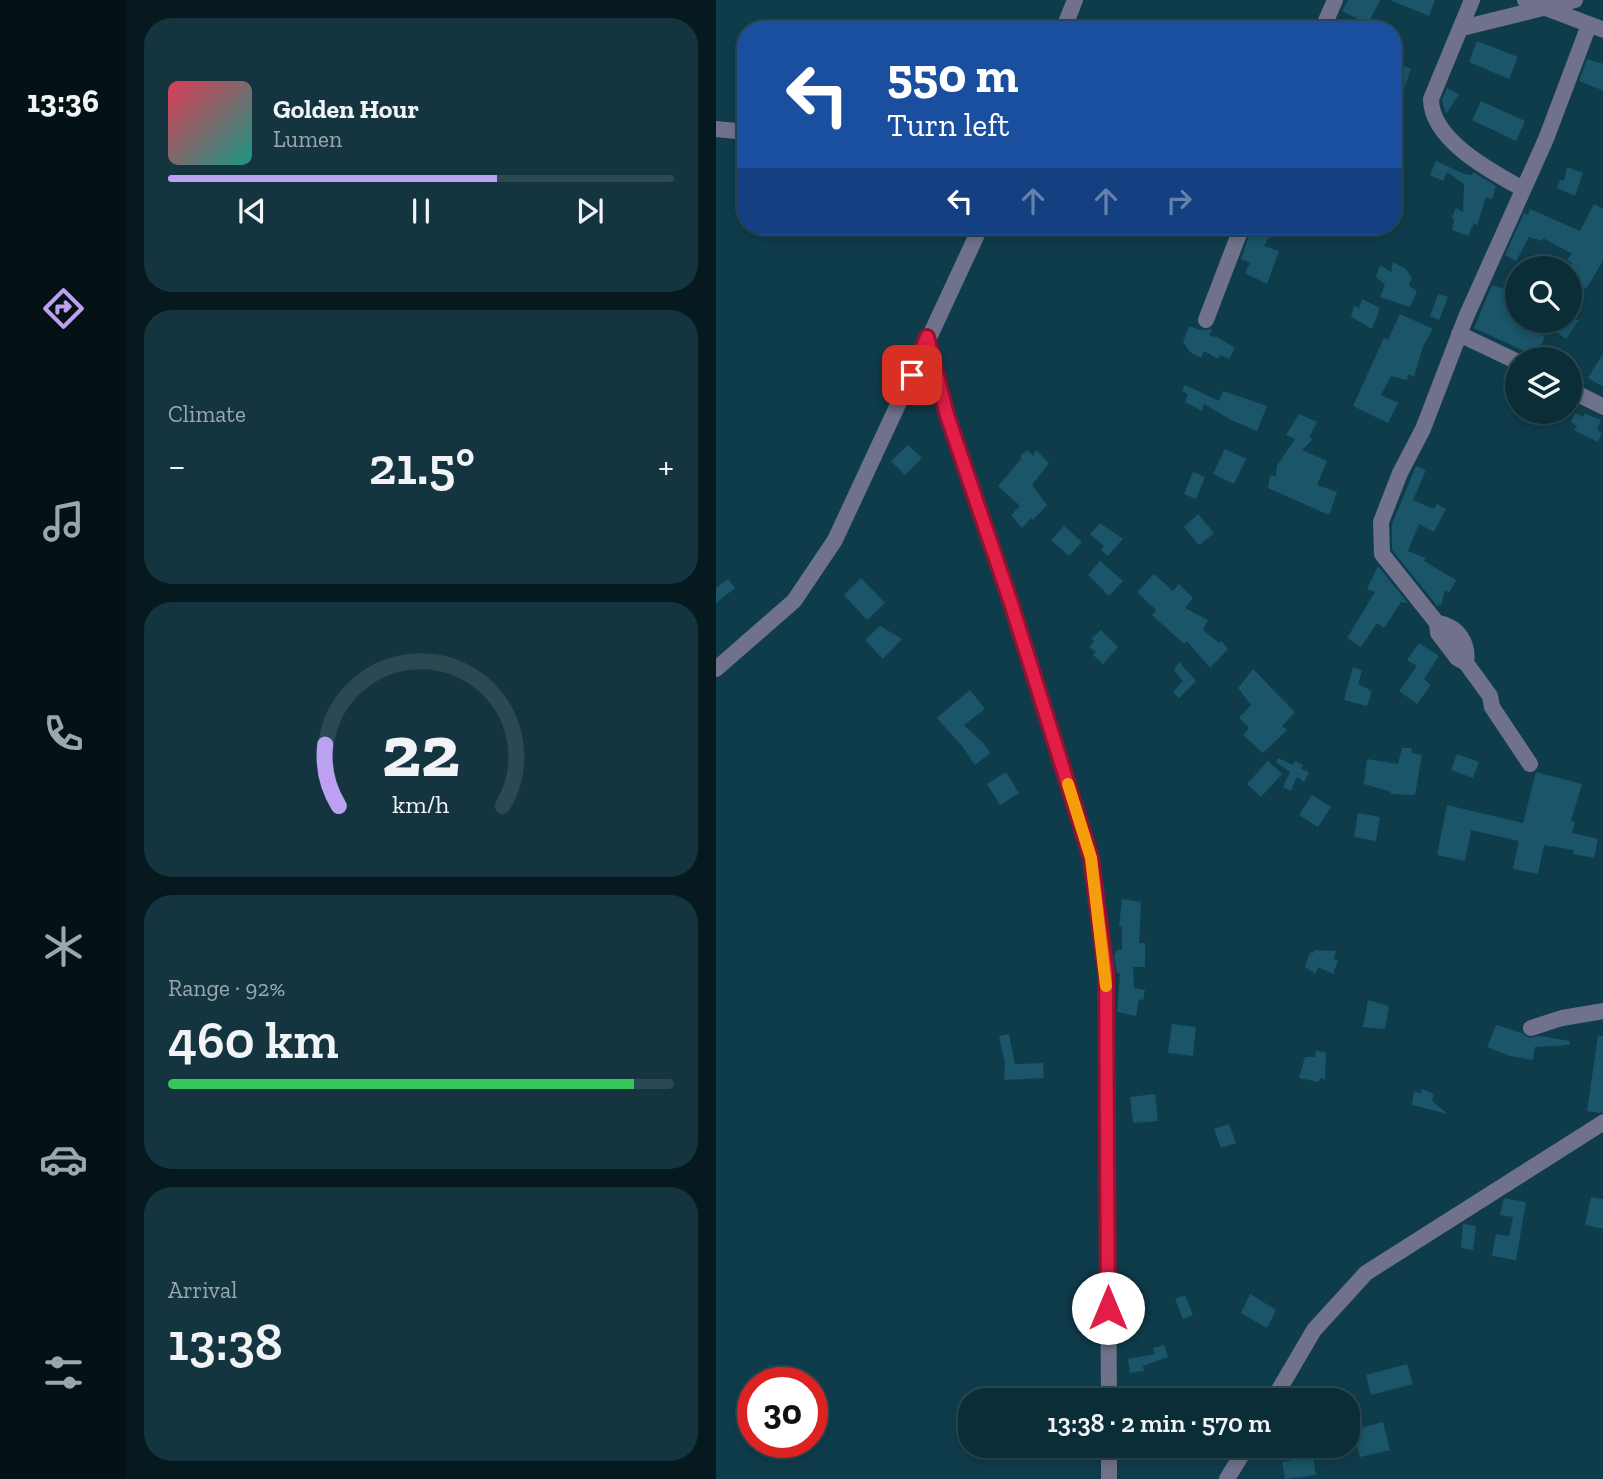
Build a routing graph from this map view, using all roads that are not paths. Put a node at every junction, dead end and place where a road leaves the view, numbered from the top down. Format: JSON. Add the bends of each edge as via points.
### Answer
{"nodes":[{"id":1,"x":1075,"y":0,"type":"edge"},
{"id":2,"x":1335,"y":0,"type":"edge"},
{"id":3,"x":1472,"y":0,"type":"edge"},
{"id":4,"x":1525,"y":0,"type":"edge"},
{"id":5,"x":1575,"y":0,"type":"edge"},
{"id":6,"x":1543,"y":8,"type":"junction"},
{"id":7,"x":1067,"y":21,"type":"edge"},
{"id":8,"x":1326,"y":21,"type":"edge"},
{"id":9,"x":1596,"y":27,"type":"edge"},
{"id":10,"x":1462,"y":28,"type":"junction"},
{"id":11,"x":716,"y":129,"type":"edge"},
{"id":12,"x":737,"y":131,"type":"edge"},
{"id":13,"x":1523,"y":189,"type":"junction"},
{"id":14,"x":977,"y":235,"type":"edge"},
{"id":15,"x":1239,"y":235,"type":"edge"},
{"id":16,"x":1206,"y":320,"type":"dead end"},
{"id":17,"x":1459,"y":334,"type":"junction"},
{"id":18,"x":927,"y":337,"type":"junction"},
{"id":19,"x":1505,"y":356,"type":"edge"},
{"id":20,"x":1582,"y":396,"type":"edge"},
{"id":21,"x":1603,"y":407,"type":"edge"},
{"id":22,"x":716,"y":669,"type":"edge"},
{"id":23,"x":1530,"y":764,"type":"dead end"},
{"id":24,"x":1603,"y":1011,"type":"edge"},
{"id":25,"x":1531,"y":1028,"type":"dead end"},
{"id":26,"x":1603,"y":1122,"type":"edge"},
{"id":27,"x":1109,"y":1388,"type":"edge"},
{"id":28,"x":1280,"y":1388,"type":"edge"},
{"id":29,"x":1109,"y":1458,"type":"edge"},
{"id":30,"x":1240,"y":1458,"type":"edge"},
{"id":31,"x":1109,"y":1479,"type":"edge"},
{"id":32,"x":1227,"y":1479,"type":"edge"}],
"edges":[{"from":1,"to":7,"type":"street"},
{"from":2,"to":8,"type":"street"},
{"from":3,"to":10,"type":"street"},
{"from":4,"to":6,"type":"street"},
{"from":5,"to":6,"type":"street"},
{"from":6,"to":9,"type":"street"},
{"from":6,"to":10,"type":"street"},
{"from":9,"to":13,"type":"street"},
{"from":10,"to":13,"type":"street","via":[[1431,108],[1460,149]]},
{"from":11,"to":12,"type":"street"},
{"from":13,"to":17,"type":"street"},
{"from":14,"to":18,"type":"street"},
{"from":15,"to":16,"type":"street"},
{"from":17,"to":19,"type":"street"},
{"from":17,"to":23,"type":"street","via":[[1382,522],[1382,554],[1490,696],[1492,707]]},
{"from":18,"to":22,"type":"street","via":[[835,540],[794,601]]},
{"from":18,"to":27,"type":"street","via":[[947,415],[1091,858],[1106,972]]},
{"from":20,"to":21,"type":"street"},
{"from":24,"to":25,"type":"street"},
{"from":26,"to":28,"type":"street","via":[[1366,1273],[1314,1330]]},
{"from":29,"to":31,"type":"street"},
{"from":30,"to":32,"type":"street"}]}
